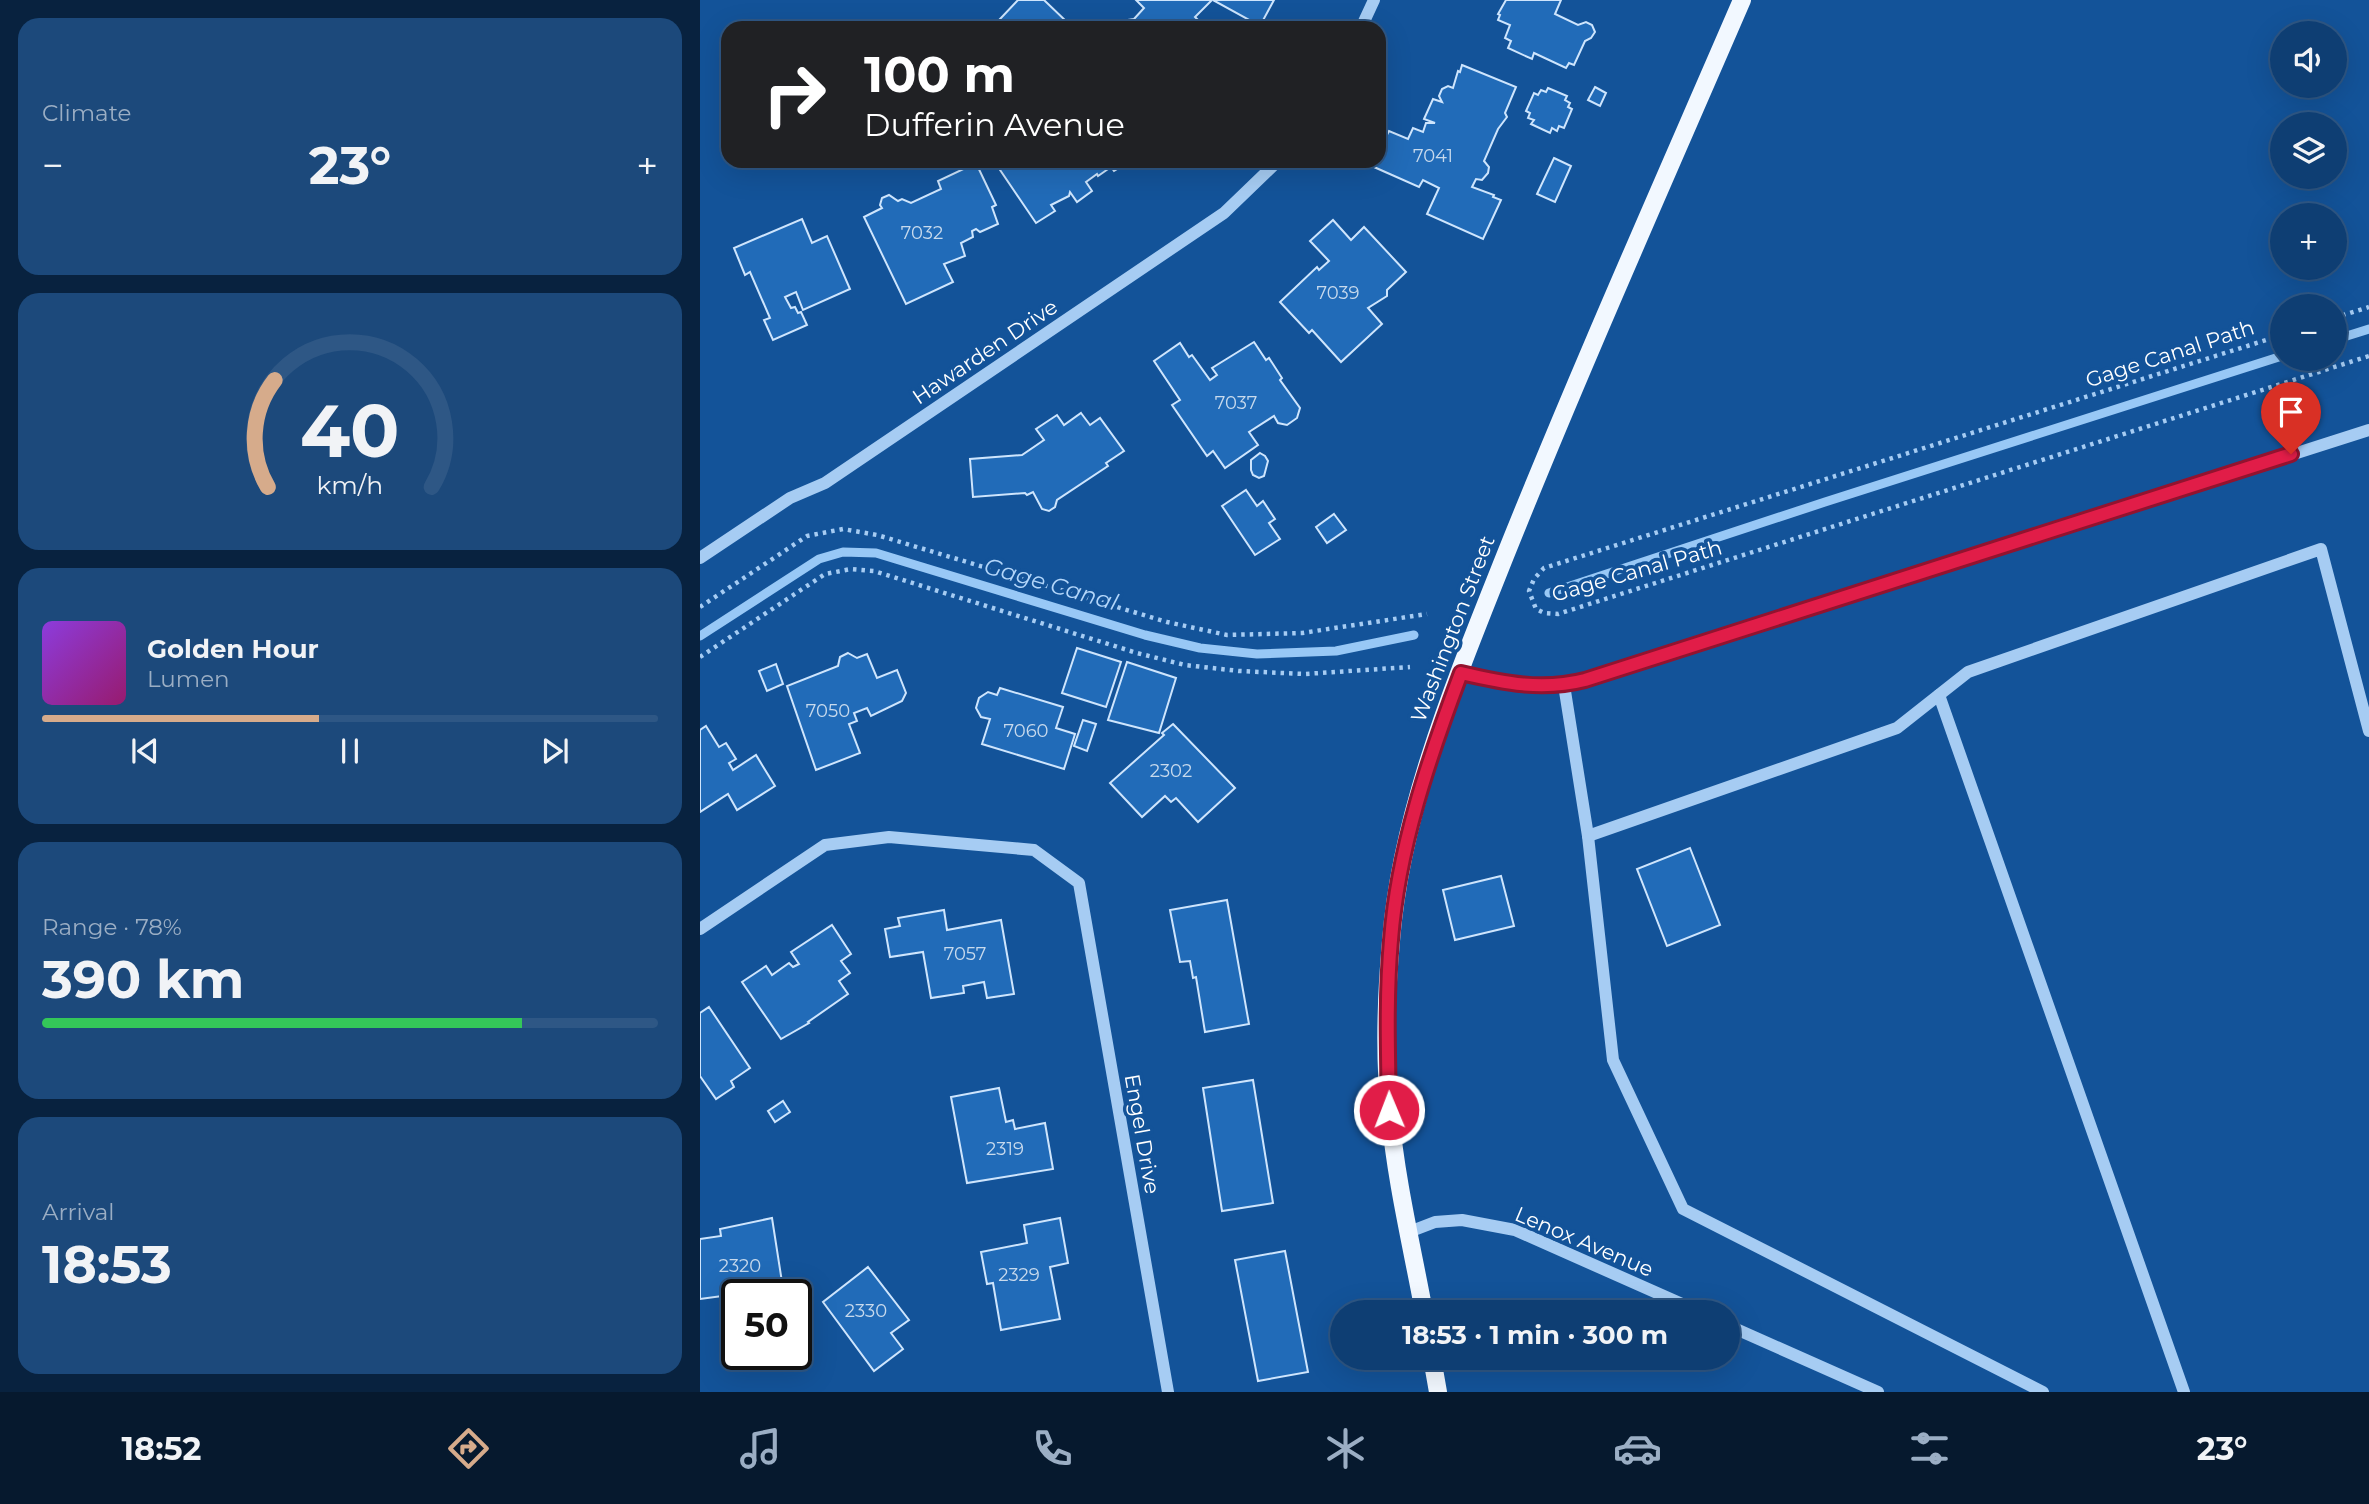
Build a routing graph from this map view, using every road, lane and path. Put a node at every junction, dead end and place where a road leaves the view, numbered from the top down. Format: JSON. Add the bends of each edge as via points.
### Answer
{"nodes":[{"id":1,"x":1374,"y":0,"type":"edge"},
{"id":2,"x":1742,"y":0,"type":"edge"},
{"id":3,"x":1365,"y":21,"type":"edge"},
{"id":4,"x":1271,"y":168,"type":"edge"},
{"id":5,"x":2369,"y":307,"type":"edge"},
{"id":6,"x":2347,"y":314,"type":"edge"},
{"id":7,"x":2270,"y":339,"type":"edge"},
{"id":8,"x":2369,"y":356,"type":"edge"},
{"id":9,"x":2347,"y":363,"type":"edge"},
{"id":10,"x":2322,"y":371,"type":"edge"},
{"id":11,"x":2369,"y":429,"type":"edge"},
{"id":12,"x":700,"y":558,"type":"edge"},
{"id":13,"x":700,"y":607,"type":"edge"},
{"id":14,"x":1427,"y":614,"type":"dead end"},
{"id":15,"x":700,"y":657,"type":"edge"},
{"id":16,"x":1410,"y":667,"type":"dead end"},
{"id":17,"x":1461,"y":673,"type":"junction"},
{"id":18,"x":1564,"y":685,"type":"junction"},
{"id":19,"x":1939,"y":695,"type":"junction"},
{"id":20,"x":2369,"y":731,"type":"edge"},
{"id":21,"x":1588,"y":836,"type":"junction"},
{"id":22,"x":700,"y":929,"type":"edge"},
{"id":23,"x":1409,"y":1232,"type":"junction"},
{"id":24,"x":1422,"y":1300,"type":"edge"},
{"id":25,"x":1673,"y":1300,"type":"edge"},
{"id":26,"x":1740,"y":1331,"type":"edge"},
{"id":27,"x":1434,"y":1370,"type":"edge"},
{"id":28,"x":1168,"y":1392,"type":"edge"},
{"id":29,"x":1438,"y":1392,"type":"edge"},
{"id":30,"x":1878,"y":1392,"type":"edge"},
{"id":31,"x":2043,"y":1392,"type":"edge"},
{"id":32,"x":2184,"y":1392,"type":"edge"}],
"edges":[{"from":1,"to":3,"type":"street"},
{"from":2,"to":17,"type":"main road","name":"Washington Street","via":[[1531,492]]},
{"from":4,"to":12,"type":"street","name":"Hawarden Drive","via":[[1224,213],[1192,235],[825,483],[790,498]]},
{"from":5,"to":6,"type":"path"},
{"from":7,"to":10,"type":"path","name":"Gage Canal Path","via":[[1544,568],[1529,591],[1536,609],[1558,614]]},
{"from":8,"to":9,"type":"path","name":"Gage Canal Path"},
{"from":11,"to":18,"type":"street"},
{"from":13,"to":14,"type":"path","via":[[807,537],[843,529],[1227,635],[1301,633]]},
{"from":15,"to":16,"type":"path","via":[[825,574],[850,569],[874,571],[1185,665],[1305,674]]},
{"from":17,"to":18,"type":"street","via":[[1510,684]]},
{"from":17,"to":23,"type":"main road","name":"Washington Street","via":[[1429,758],[1402,864],[1391,939],[1389,1110]]},
{"from":18,"to":21,"type":"street"},
{"from":19,"to":20,"type":"street","via":[[1968,672],[2321,549]]},
{"from":19,"to":21,"type":"street","via":[[1897,728]]},
{"from":19,"to":32,"type":"street"},
{"from":21,"to":31,"type":"street","via":[[1613,1060],[1684,1209]]},
{"from":22,"to":28,"type":"street","name":"Engel Drive","via":[[825,845],[889,837],[1034,850],[1079,883]]},
{"from":23,"to":24,"type":"main road","name":"Washington Street"},
{"from":23,"to":25,"type":"street","name":"Lenox Avenue","via":[[1435,1222],[1462,1220],[1515,1230]]},
{"from":26,"to":30,"type":"street"},
{"from":27,"to":29,"type":"main road"}]}
